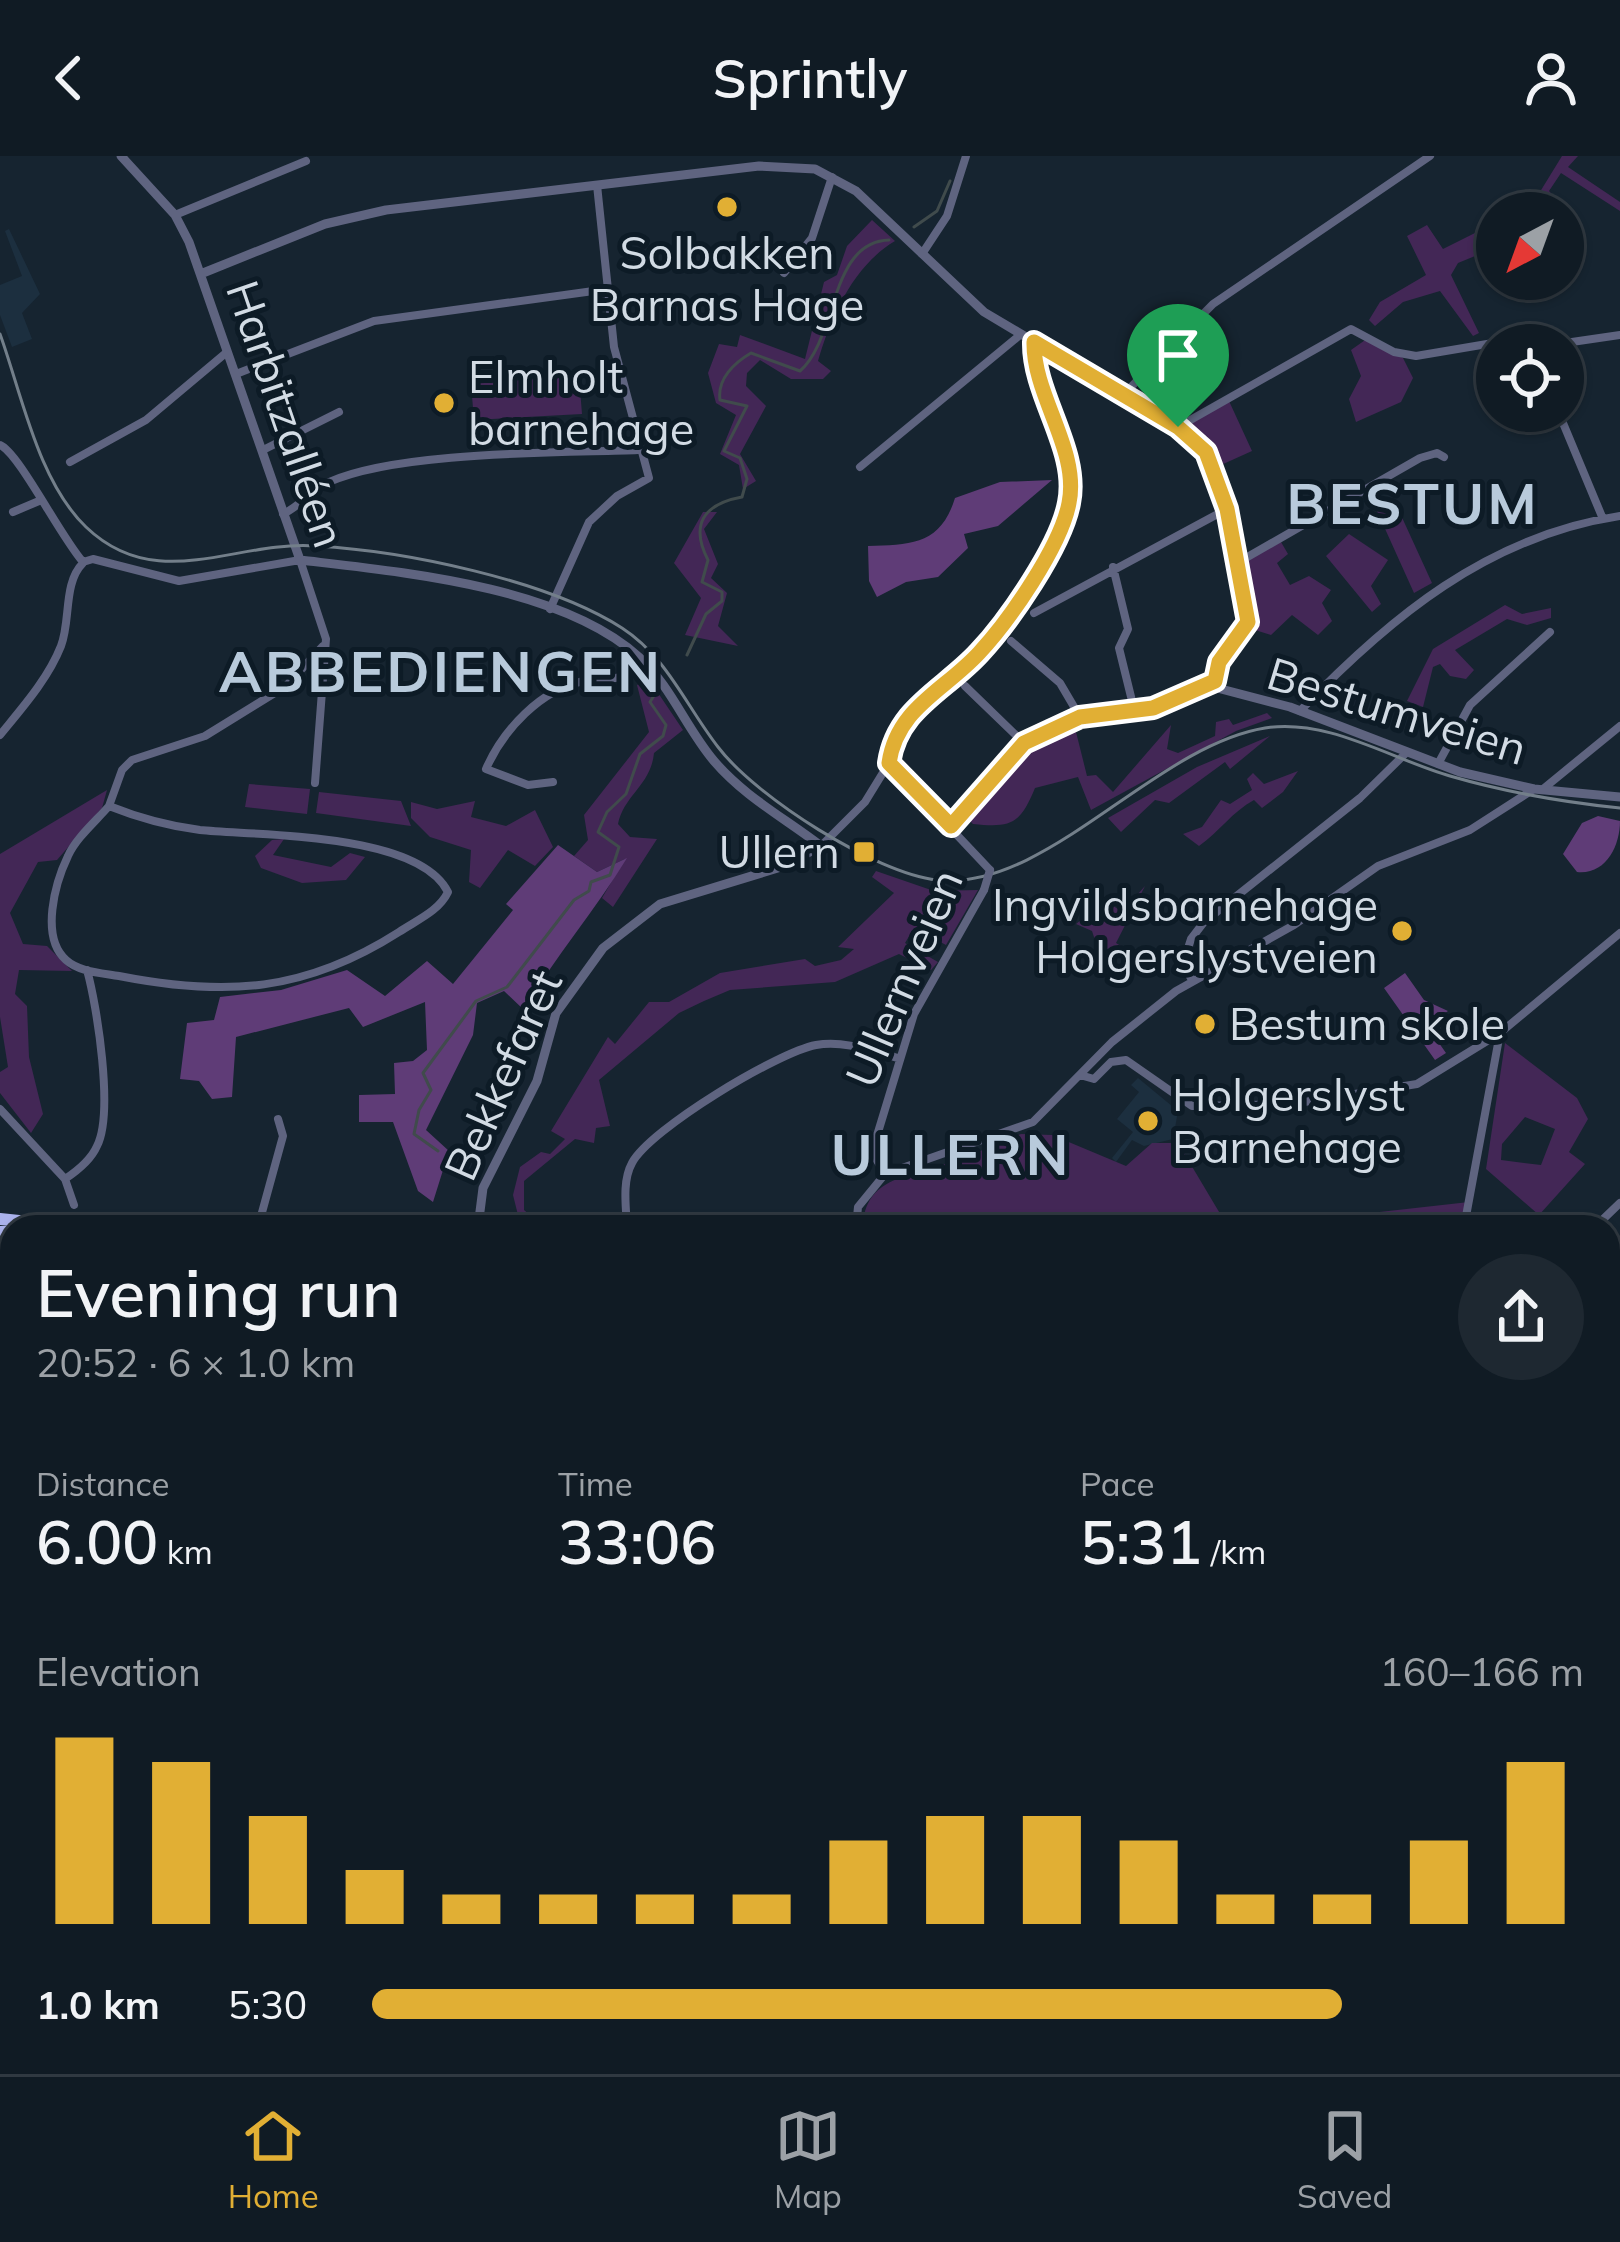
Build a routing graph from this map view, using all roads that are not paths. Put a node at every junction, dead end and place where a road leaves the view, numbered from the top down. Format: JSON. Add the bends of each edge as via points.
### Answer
{"nodes":[{"id":1,"x":121,"y":156,"type":"edge"},
{"id":2,"x":966,"y":156,"type":"edge"},
{"id":3,"x":1430,"y":156,"type":"edge"},
{"id":4,"x":306,"y":161,"type":"dead end"},
{"id":5,"x":833,"y":176,"type":"junction"},
{"id":6,"x":597,"y":185,"type":"junction"},
{"id":7,"x":175,"y":214,"type":"junction"},
{"id":8,"x":922,"y":254,"type":"junction"},
{"id":9,"x":203,"y":273,"type":"junction"},
{"id":10,"x":784,"y":273,"type":"dead end"},
{"id":11,"x":608,"y":289,"type":"junction"},
{"id":12,"x":1020,"y":334,"type":"junction"},
{"id":13,"x":1620,"y":335,"type":"edge"},
{"id":14,"x":1584,"y":339,"type":"edge"},
{"id":15,"x":1034,"y":342,"type":"junction"},
{"id":16,"x":1476,"y":346,"type":"edge"},
{"id":17,"x":229,"y":352,"type":"junction"},
{"id":18,"x":236,"y":374,"type":"junction"},
{"id":19,"x":1123,"y":394,"type":"junction"},
{"id":20,"x":339,"y":412,"type":"dead end"},
{"id":21,"x":1178,"y":427,"type":"junction"},
{"id":22,"x":1567,"y":432,"type":"edge"},
{"id":23,"x":0,"y":445,"type":"edge"},
{"id":24,"x":262,"y":450,"type":"junction"},
{"id":25,"x":638,"y":450,"type":"junction"},
{"id":26,"x":1444,"y":457,"type":"dead end"},
{"id":27,"x":70,"y":462,"type":"dead end"},
{"id":28,"x":860,"y":467,"type":"dead end"},
{"id":29,"x":39,"y":501,"type":"junction"},
{"id":30,"x":1227,"y":509,"type":"junction"},
{"id":31,"x":13,"y":512,"type":"dead end"},
{"id":32,"x":283,"y":514,"type":"junction"},
{"id":33,"x":1620,"y":516,"type":"edge"},
{"id":34,"x":1603,"y":519,"type":"junction"},
{"id":35,"x":300,"y":560,"type":"junction"},
{"id":36,"x":83,"y":562,"type":"junction"},
{"id":37,"x":1238,"y":562,"type":"junction"},
{"id":38,"x":1113,"y":567,"type":"junction"},
{"id":39,"x":550,"y":610,"type":"junction"},
{"id":40,"x":1034,"y":613,"type":"dead end"},
{"id":41,"x":1550,"y":632,"type":"dead end"},
{"id":42,"x":326,"y":639,"type":"junction"},
{"id":43,"x":1011,"y":641,"type":"dead end"},
{"id":44,"x":647,"y":664,"type":"junction"},
{"id":45,"x":1215,"y":681,"type":"junction"},
{"id":46,"x":965,"y":686,"type":"dead end"},
{"id":47,"x":1300,"y":711,"type":"junction"},
{"id":48,"x":1135,"y":713,"type":"junction"},
{"id":49,"x":1080,"y":717,"type":"junction"},
{"id":50,"x":1620,"y":726,"type":"edge"},
{"id":51,"x":0,"y":735,"type":"edge"},
{"id":52,"x":1024,"y":743,"type":"junction"},
{"id":53,"x":1405,"y":754,"type":"junction"},
{"id":54,"x":889,"y":763,"type":"junction"},
{"id":55,"x":1437,"y":765,"type":"junction"},
{"id":56,"x":554,"y":782,"type":"dead end"},
{"id":57,"x":315,"y":783,"type":"dead end"},
{"id":58,"x":1539,"y":789,"type":"junction"},
{"id":59,"x":1620,"y":796,"type":"edge"},
{"id":60,"x":109,"y":806,"type":"junction"},
{"id":61,"x":951,"y":826,"type":"junction"},
{"id":62,"x":821,"y":846,"type":"junction"},
{"id":63,"x":1620,"y":933,"type":"edge"},
{"id":64,"x":87,"y":970,"type":"junction"},
{"id":65,"x":1192,"y":980,"type":"junction"},
{"id":66,"x":1500,"y":1033,"type":"junction"},
{"id":67,"x":898,"y":1058,"type":"junction"},
{"id":68,"x":1080,"y":1075,"type":"junction"},
{"id":69,"x":0,"y":1109,"type":"edge"},
{"id":70,"x":278,"y":1119,"type":"dead end"},
{"id":71,"x":885,"y":1174,"type":"junction"},
{"id":72,"x":65,"y":1180,"type":"junction"},
{"id":73,"x":74,"y":1205,"type":"dead end"},
{"id":74,"x":260,"y":1215,"type":"edge"},
{"id":75,"x":480,"y":1215,"type":"edge"},
{"id":76,"x":627,"y":1215,"type":"edge"},
{"id":77,"x":860,"y":1215,"type":"edge"},
{"id":78,"x":1466,"y":1215,"type":"edge"}],
"edges":[{"from":1,"to":7,"type":"street","name":"Harbitzalléen"},
{"from":2,"to":8,"type":"street","via":[[947,216]]},
{"from":3,"to":19,"type":"street","via":[[1213,304]]},
{"from":4,"to":7,"type":"street"},
{"from":5,"to":6,"type":"street","via":[[759,166]]},
{"from":5,"to":8,"type":"street","name":"Bestumveien"},
{"from":5,"to":10,"type":"street","via":[[812,238]]},
{"from":6,"to":9,"type":"street","via":[[346,218]]},
{"from":6,"to":11,"type":"street"},
{"from":7,"to":9,"type":"street","name":"Harbitzalléen"},
{"from":8,"to":12,"type":"street","name":"Bestumveien"},
{"from":9,"to":17,"type":"street","name":"Harbitzalléen"},
{"from":11,"to":18,"type":"street","via":[[374,321]]},
{"from":11,"to":25,"type":"street"},
{"from":12,"to":15,"type":"street","name":"Bestumveien"},
{"from":12,"to":28,"type":"street"},
{"from":13,"to":14,"type":"street"},
{"from":15,"to":19,"type":"street","name":"Bestumveien"},
{"from":15,"to":54,"type":"street","via":[[1070,479],[1066,515],[992,639],[904,717]]},
{"from":16,"to":21,"type":"street","via":[[1416,356],[1342,331]]},
{"from":17,"to":18,"type":"street","name":"Harbitzalléen"},
{"from":17,"to":27,"type":"street","via":[[146,420]]},
{"from":18,"to":24,"type":"street","name":"Harbitzalléen"},
{"from":19,"to":21,"type":"street","name":"Bestumveien"},
{"from":20,"to":24,"type":"street"},
{"from":21,"to":30,"type":"street","name":"Bestumveien","via":[[1206,452]]},
{"from":22,"to":34,"type":"street"},
{"from":23,"to":29,"type":"street","via":[[15,453]]},
{"from":24,"to":32,"type":"street","name":"Harbitzalléen"},
{"from":25,"to":32,"type":"street","via":[[386,469],[334,480]]},
{"from":25,"to":39,"type":"street","via":[[649,478],[590,522]]},
{"from":26,"to":37,"type":"street","via":[[1420,458]]},
{"from":29,"to":31,"type":"street"},
{"from":29,"to":36,"type":"street"},
{"from":30,"to":37,"type":"street","name":"Bestumveien"},
{"from":30,"to":38,"type":"street"},
{"from":32,"to":35,"type":"street","name":"Harbitzalléen"},
{"from":33,"to":34,"type":"street"},
{"from":34,"to":47,"type":"street","via":[[1441,583]]},
{"from":35,"to":36,"type":"street","via":[[179,581]]},
{"from":35,"to":39,"type":"street","via":[[469,586]]},
{"from":35,"to":42,"type":"street","name":"Harbitzalléen"},
{"from":36,"to":51,"type":"street","via":[[72,577],[68,627],[53,663]]},
{"from":37,"to":45,"type":"street","name":"Bestumveien","via":[[1248,622]]},
{"from":38,"to":40,"type":"street"},
{"from":38,"to":48,"type":"street","via":[[1128,629],[1119,648]]},
{"from":39,"to":44,"type":"street","via":[[600,629]]},
{"from":41,"to":55,"type":"street","via":[[1470,705]]},
{"from":42,"to":57,"type":"street"},
{"from":42,"to":60,"type":"street","via":[[301,673],[268,698],[206,736],[132,760]]},
{"from":43,"to":49,"type":"street","via":[[1060,683]]},
{"from":44,"to":56,"type":"street","via":[[637,676],[554,692],[502,739],[486,769],[528,785]]},
{"from":44,"to":62,"type":"street","via":[[716,764]]},
{"from":45,"to":47,"type":"street","name":"Bestumveien","via":[[1229,694]]},
{"from":45,"to":48,"type":"street"},
{"from":46,"to":52,"type":"street"},
{"from":47,"to":53,"type":"street","name":"Bestumveien"},
{"from":48,"to":49,"type":"street"},
{"from":49,"to":52,"type":"street","name":"Ullernveien"},
{"from":50,"to":58,"type":"street"},
{"from":52,"to":61,"type":"street","name":"Ullernveien"},
{"from":53,"to":55,"type":"street","name":"Bestumveien"},
{"from":53,"to":65,"type":"street","via":[[1204,922],[1183,964]]},
{"from":54,"to":61,"type":"street","name":"Ullernveien"},
{"from":54,"to":62,"type":"street","name":"Bekkefaret","via":[[865,802]]},
{"from":55,"to":58,"type":"street","name":"Bestumveien"},
{"from":58,"to":59,"type":"street","name":"Bestumveien"},
{"from":58,"to":65,"type":"street","via":[[1470,830],[1378,866],[1294,925]]},
{"from":60,"to":64,"type":"street","via":[[68,854],[52,914],[66,960]]},
{"from":60,"to":64,"type":"street","via":[[197,829],[334,840],[418,863],[448,892],[364,954],[284,982],[182,989]]},
{"from":61,"to":67,"type":"street","name":"Ullernveien","bridge":true,"via":[[990,870]]},
{"from":62,"to":75,"type":"street","name":"Bekkefaret","via":[[781,867],[660,904],[603,948],[556,1013],[537,1081],[483,1188]]},
{"from":63,"to":66,"type":"street"},
{"from":64,"to":72,"type":"street","via":[[102,1131],[88,1160]]},
{"from":65,"to":68,"type":"street"},
{"from":66,"to":68,"type":"street","via":[[1417,1084],[1292,1104],[1192,1106],[1126,1060],[1094,1079]]},
{"from":66,"to":78,"type":"street"},
{"from":67,"to":71,"type":"street","name":"Ullernveien","via":[[872,1153]]},
{"from":67,"to":76,"type":"street","via":[[819,1044],[706,1099],[632,1163]]},
{"from":68,"to":71,"type":"street","via":[[1033,1122]]},
{"from":69,"to":72,"type":"street"},
{"from":70,"to":74,"type":"street","via":[[283,1136]]},
{"from":71,"to":77,"type":"street","via":[[867,1190]]},
{"from":72,"to":73,"type":"street"}]}
